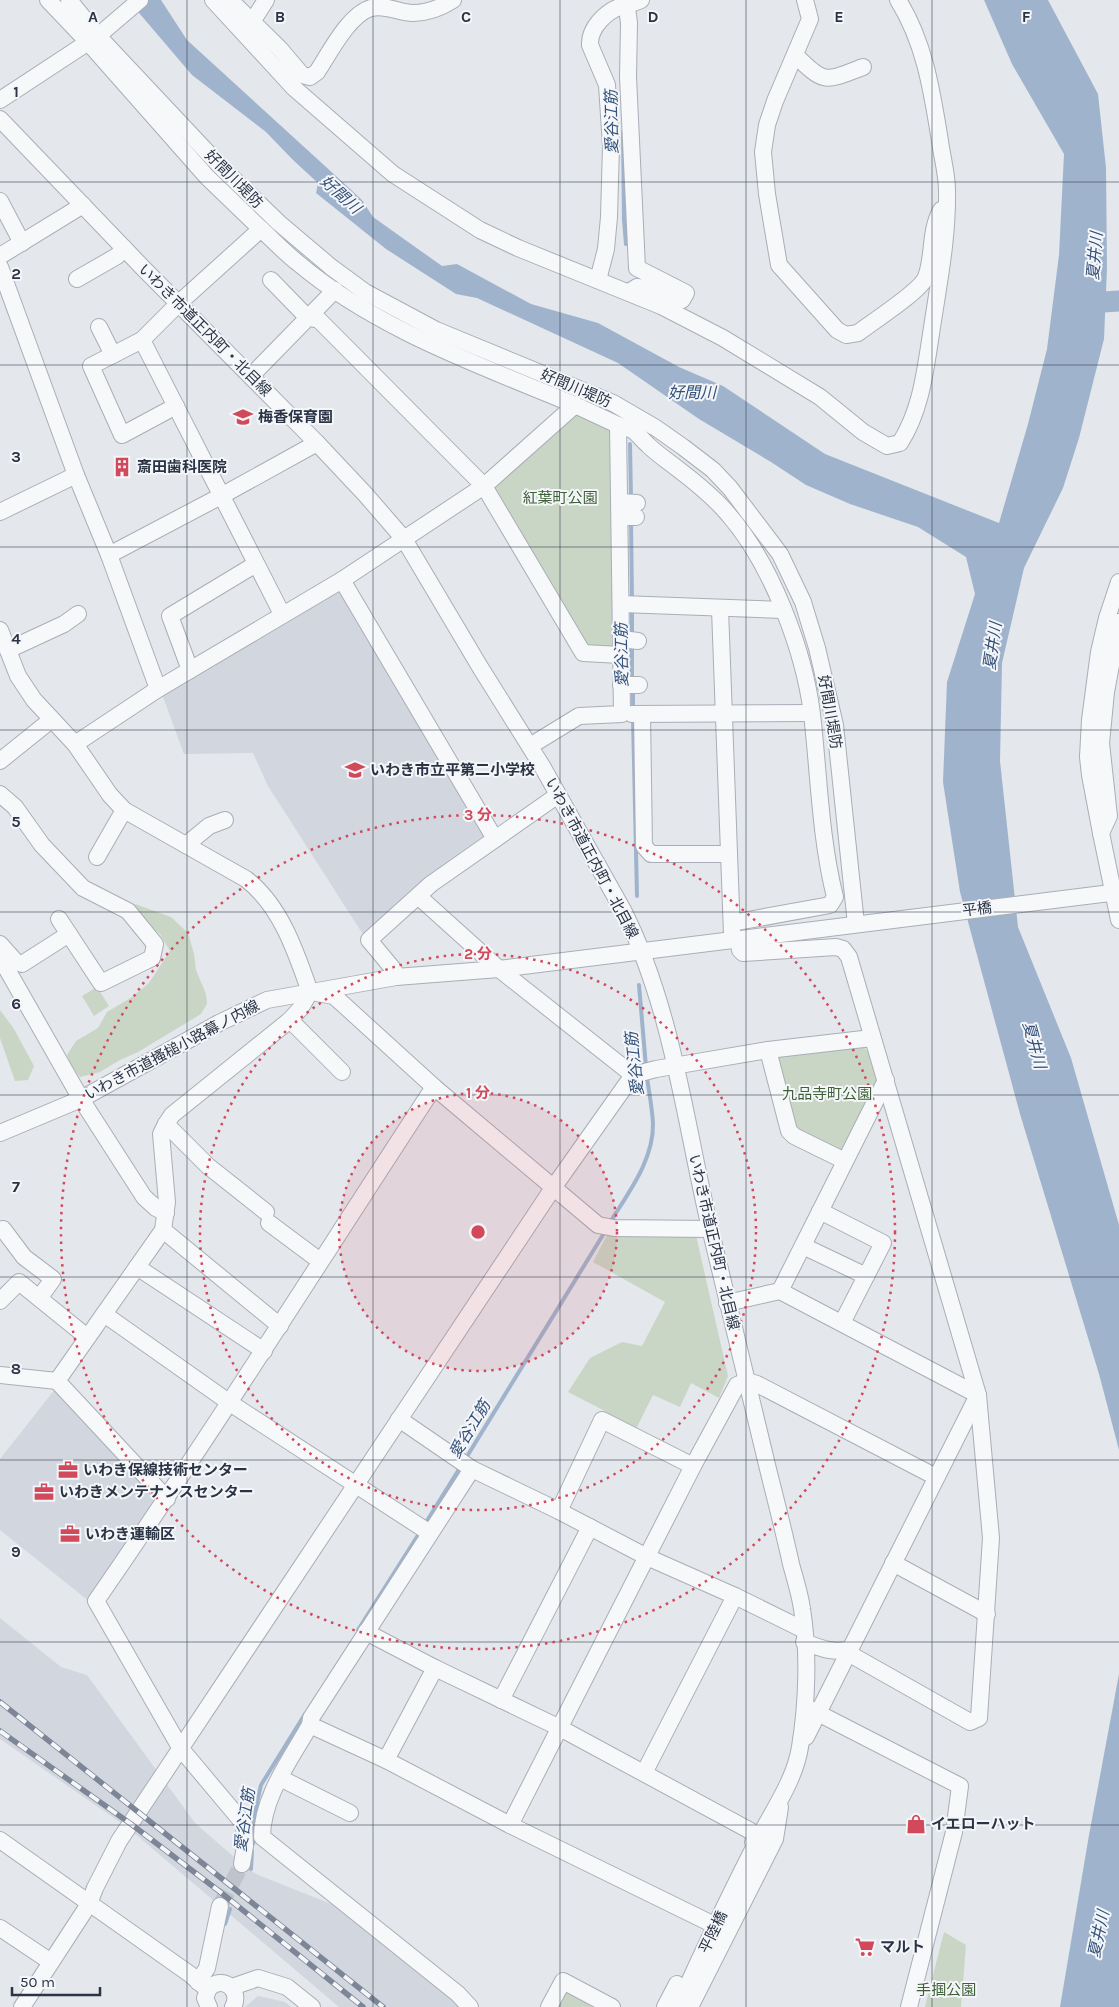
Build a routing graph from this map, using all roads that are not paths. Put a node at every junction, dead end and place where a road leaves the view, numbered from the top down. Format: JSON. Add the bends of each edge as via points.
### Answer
{"nodes":[{"id":1,"x":48,"y":0,"type":"edge"},
{"id":2,"x":69,"y":0,"type":"edge"},
{"id":3,"x":140,"y":0,"type":"edge"},
{"id":4,"x":213,"y":0,"type":"edge"},
{"id":5,"x":230,"y":0,"type":"edge"},
{"id":6,"x":266,"y":0,"type":"edge"},
{"id":7,"x":453,"y":0,"type":"edge"},
{"id":8,"x":805,"y":0,"type":"edge"},
{"id":9,"x":898,"y":0,"type":"edge"},
{"id":10,"x":627,"y":4,"type":"edge"},
{"id":11,"x":252,"y":22,"type":"junction"},
{"id":12,"x":95,"y":37,"type":"junction"},
{"id":13,"x":795,"y":55,"type":"junction"},
{"id":14,"x":863,"y":67,"type":"dead end"},
{"id":15,"x":0,"y":100,"type":"edge"},
{"id":16,"x":0,"y":119,"type":"edge"},
{"id":17,"x":0,"y":201,"type":"edge"},
{"id":18,"x":947,"y":202,"type":"junction"},
{"id":19,"x":83,"y":205,"type":"junction"},
{"id":20,"x":262,"y":229,"type":"junction"},
{"id":21,"x":22,"y":243,"type":"junction"},
{"id":22,"x":124,"y":248,"type":"junction"},
{"id":23,"x":0,"y":256,"type":"edge"},
{"id":24,"x":0,"y":267,"type":"edge"},
{"id":25,"x":78,"y":279,"type":"dead end"},
{"id":26,"x":270,"y":280,"type":"dead end"},
{"id":27,"x":598,"y":280,"type":"junction"},
{"id":28,"x":335,"y":290,"type":"junction"},
{"id":29,"x":628,"y":292,"type":"junction"},
{"id":30,"x":179,"y":303,"type":"junction"},
{"id":31,"x":307,"y":317,"type":"junction"},
{"id":32,"x":99,"y":327,"type":"dead end"},
{"id":33,"x":142,"y":340,"type":"junction"},
{"id":34,"x":113,"y":355,"type":"junction"},
{"id":35,"x":251,"y":376,"type":"junction"},
{"id":36,"x":575,"y":405,"type":"junction"},
{"id":37,"x":176,"y":406,"type":"junction"},
{"id":38,"x":618,"y":425,"type":"junction"},
{"id":39,"x":317,"y":443,"type":"junction"},
{"id":40,"x":76,"y":476,"type":"junction"},
{"id":41,"x":484,"y":486,"type":"junction"},
{"id":42,"x":221,"y":496,"type":"junction"},
{"id":43,"x":0,"y":512,"type":"edge"},
{"id":44,"x":404,"y":540,"type":"junction"},
{"id":45,"x":109,"y":555,"type":"junction"},
{"id":46,"x":256,"y":564,"type":"junction"},
{"id":47,"x":342,"y":580,"type":"junction"},
{"id":48,"x":1119,"y":582,"type":"edge"},
{"id":49,"x":629,"y":604,"type":"junction"},
{"id":50,"x":720,"y":609,"type":"junction"},
{"id":51,"x":783,"y":610,"type":"junction"},
{"id":52,"x":78,"y":614,"type":"dead end"},
{"id":53,"x":282,"y":614,"type":"junction"},
{"id":54,"x":1119,"y":622,"type":"edge"},
{"id":55,"x":0,"y":630,"type":"edge"},
{"id":56,"x":1117,"y":638,"type":"edge"},
{"id":57,"x":627,"y":645,"type":"junction"},
{"id":58,"x":8,"y":650,"type":"junction"},
{"id":59,"x":190,"y":670,"type":"junction"},
{"id":60,"x":639,"y":684,"type":"dead end"},
{"id":61,"x":621,"y":685,"type":"junction"},
{"id":62,"x":158,"y":689,"type":"junction"},
{"id":63,"x":1113,"y":690,"type":"edge"},
{"id":64,"x":812,"y":713,"type":"junction"},
{"id":65,"x":630,"y":714,"type":"junction"},
{"id":66,"x":723,"y":714,"type":"junction"},
{"id":67,"x":52,"y":720,"type":"junction"},
{"id":68,"x":75,"y":744,"type":"junction"},
{"id":69,"x":530,"y":746,"type":"junction"},
{"id":70,"x":0,"y":761,"type":"edge"},
{"id":71,"x":0,"y":794,"type":"edge"},
{"id":72,"x":558,"y":795,"type":"junction"},
{"id":73,"x":124,"y":810,"type":"junction"},
{"id":74,"x":225,"y":820,"type":"dead end"},
{"id":75,"x":1101,"y":833,"type":"junction"},
{"id":76,"x":495,"y":839,"type":"junction"},
{"id":77,"x":186,"y":845,"type":"junction"},
{"id":78,"x":729,"y":854,"type":"junction"},
{"id":79,"x":97,"y":857,"type":"dead end"},
{"id":80,"x":1110,"y":893,"type":"edge"},
{"id":81,"x":418,"y":896,"type":"junction"},
{"id":82,"x":59,"y":919,"type":"dead end"},
{"id":83,"x":1119,"y":920,"type":"edge"},
{"id":84,"x":856,"y":924,"type":"junction"},
{"id":85,"x":69,"y":934,"type":"junction"},
{"id":86,"x":734,"y":934,"type":"junction"},
{"id":87,"x":0,"y":944,"type":"edge"},
{"id":88,"x":641,"y":952,"type":"junction"},
{"id":89,"x":0,"y":956,"type":"edge"},
{"id":90,"x":499,"y":969,"type":"junction"},
{"id":91,"x":396,"y":977,"type":"junction"},
{"id":92,"x":310,"y":992,"type":"junction"},
{"id":93,"x":290,"y":1020,"type":"junction"},
{"id":94,"x":872,"y":1038,"type":"junction"},
{"id":95,"x":768,"y":1050,"type":"junction"},
{"id":96,"x":675,"y":1066,"type":"junction"},
{"id":97,"x":342,"y":1072,"type":"dead end"},
{"id":98,"x":636,"y":1074,"type":"junction"},
{"id":99,"x":886,"y":1080,"type":"junction"},
{"id":100,"x":434,"y":1087,"type":"junction"},
{"id":101,"x":81,"y":1099,"type":"junction"},
{"id":102,"x":166,"y":1124,"type":"junction"},
{"id":103,"x":6,"y":1130,"type":"edge"},
{"id":104,"x":0,"y":1146,"type":"edge"},
{"id":105,"x":845,"y":1161,"type":"junction"},
{"id":106,"x":553,"y":1188,"type":"junction"},
{"id":107,"x":820,"y":1211,"type":"junction"},
{"id":108,"x":166,"y":1212,"type":"junction"},
{"id":109,"x":3,"y":1229,"type":"dead end"},
{"id":110,"x":710,"y":1229,"type":"junction"},
{"id":111,"x":163,"y":1230,"type":"junction"},
{"id":112,"x":803,"y":1246,"type":"junction"},
{"id":113,"x":320,"y":1261,"type":"junction"},
{"id":114,"x":137,"y":1267,"type":"junction"},
{"id":115,"x":866,"y":1276,"type":"junction"},
{"id":116,"x":780,"y":1291,"type":"junction"},
{"id":117,"x":40,"y":1297,"type":"junction"},
{"id":118,"x":0,"y":1301,"type":"edge"},
{"id":119,"x":728,"y":1302,"type":"junction"},
{"id":120,"x":104,"y":1314,"type":"junction"},
{"id":121,"x":842,"y":1323,"type":"junction"},
{"id":122,"x":280,"y":1326,"type":"junction"},
{"id":123,"x":88,"y":1337,"type":"junction"},
{"id":124,"x":264,"y":1351,"type":"junction"},
{"id":125,"x":0,"y":1375,"type":"edge"},
{"id":126,"x":57,"y":1381,"type":"junction"},
{"id":127,"x":747,"y":1381,"type":"junction"},
{"id":128,"x":978,"y":1395,"type":"junction"},
{"id":129,"x":230,"y":1403,"type":"junction"},
{"id":130,"x":399,"y":1419,"type":"junction"},
{"id":131,"x":465,"y":1465,"type":"junction"},
{"id":132,"x":693,"y":1466,"type":"junction"},
{"id":133,"x":936,"y":1477,"type":"junction"},
{"id":134,"x":356,"y":1486,"type":"junction"},
{"id":135,"x":166,"y":1499,"type":"junction"},
{"id":136,"x":560,"y":1511,"type":"junction"},
{"id":137,"x":590,"y":1527,"type":"junction"},
{"id":138,"x":424,"y":1529,"type":"junction"},
{"id":139,"x":647,"y":1557,"type":"junction"},
{"id":140,"x":892,"y":1564,"type":"junction"},
{"id":141,"x":734,"y":1596,"type":"junction"},
{"id":142,"x":987,"y":1614,"type":"junction"},
{"id":143,"x":366,"y":1632,"type":"junction"},
{"id":144,"x":804,"y":1636,"type":"junction"},
{"id":145,"x":849,"y":1651,"type":"junction"},
{"id":146,"x":435,"y":1668,"type":"junction"},
{"id":147,"x":501,"y":1700,"type":"junction"},
{"id":148,"x":812,"y":1710,"type":"junction"},
{"id":149,"x":310,"y":1725,"type":"junction"},
{"id":150,"x":560,"y":1728,"type":"junction"},
{"id":151,"x":181,"y":1749,"type":"junction"},
{"id":152,"x":386,"y":1760,"type":"junction"},
{"id":153,"x":644,"y":1773,"type":"junction"},
{"id":154,"x":280,"y":1778,"type":"junction"},
{"id":155,"x":782,"y":1798,"type":"junction"},
{"id":156,"x":350,"y":1813,"type":"dead end"},
{"id":157,"x":253,"y":1824,"type":"junction"},
{"id":158,"x":510,"y":1825,"type":"junction"},
{"id":159,"x":760,"y":1836,"type":"junction"},
{"id":160,"x":0,"y":1840,"type":"edge"},
{"id":161,"x":242,"y":1864,"type":"tunnel mouth"},
{"id":162,"x":89,"y":1904,"type":"junction"},
{"id":163,"x":220,"y":1906,"type":"tunnel mouth"},
{"id":164,"x":708,"y":1922,"type":"junction"},
{"id":165,"x":0,"y":1928,"type":"edge"},
{"id":166,"x":51,"y":1962,"type":"junction"},
{"id":167,"x":203,"y":1986,"type":"junction"},
{"id":168,"x":232,"y":1987,"type":"junction"},
{"id":169,"x":22,"y":2007,"type":"edge"},
{"id":170,"x":209,"y":2007,"type":"edge"},
{"id":171,"x":233,"y":2007,"type":"edge"},
{"id":172,"x":312,"y":2007,"type":"edge"},
{"id":173,"x":470,"y":2007,"type":"edge"},
{"id":174,"x":549,"y":2007,"type":"edge"},
{"id":175,"x":612,"y":2007,"type":"edge"},
{"id":176,"x":665,"y":2007,"type":"edge"},
{"id":177,"x":678,"y":2007,"type":"edge"},
{"id":178,"x":690,"y":2007,"type":"edge"},
{"id":179,"x":909,"y":2007,"type":"edge"}],
"edges":[{"from":1,"to":12,"type":"street"},
{"from":2,"to":12,"type":"street","name":"好間川堤防"},
{"from":3,"to":12,"type":"street"},
{"from":4,"to":27,"type":"street","via":[[294,88],[393,174],[480,230]]},
{"from":5,"to":11,"type":"street"},
{"from":6,"to":11,"type":"street"},
{"from":7,"to":11,"type":"street","via":[[431,10],[413,13],[372,8],[350,24],[317,72],[310,77],[302,75]]},
{"from":8,"to":13,"type":"street","via":[[810,19]]},
{"from":9,"to":18,"type":"street","via":[[918,41],[927,69],[948,189]]},
{"from":10,"to":27,"type":"street","via":[[600,20],[589,40],[608,85],[611,146],[607,237]]},
{"from":10,"to":29,"type":"street","via":[[637,268],[686,292],[682,300],[638,287]]},
{"from":12,"to":15,"type":"street"},
{"from":12,"to":20,"type":"street","via":[[208,177]]},
{"from":12,"to":84,"type":"street","name":"好間川堤防","via":[[222,168],[303,245],[348,280],[436,330],[613,403],[683,447],[730,488],[780,554],[803,602],[817,648],[835,725]]},
{"from":13,"to":14,"type":"street","via":[[822,78],[836,77]]},
{"from":13,"to":18,"type":"street","via":[[775,100],[763,152],[775,249],[779,264],[837,330],[846,335],[858,333],[917,290],[926,278],[938,216]]},
{"from":16,"to":19,"type":"street","name":"いわき市道正内町・北目線"},
{"from":17,"to":21,"type":"street"},
{"from":18,"to":29,"type":"street","via":[[944,254],[924,378],[916,413],[900,443],[895,445],[887,446],[869,437],[820,397],[750,353],[695,322]]},
{"from":19,"to":21,"type":"street"},
{"from":19,"to":22,"type":"street","name":"いわき市道正内町・北目線"},
{"from":20,"to":28,"type":"street","via":[[297,263]]},
{"from":20,"to":30,"type":"street"},
{"from":21,"to":23,"type":"street"},
{"from":22,"to":25,"type":"street","via":[[117,256]]},
{"from":22,"to":30,"type":"street","name":"いわき市道正内町・北目線"},
{"from":24,"to":40,"type":"street"},
{"from":26,"to":31,"type":"street"},
{"from":27,"to":29,"type":"street"},
{"from":28,"to":31,"type":"street"},
{"from":28,"to":36,"type":"street","via":[[457,356]]},
{"from":30,"to":33,"type":"street"},
{"from":30,"to":35,"type":"street","name":"いわき市道正内町・北目線"},
{"from":31,"to":35,"type":"street"},
{"from":31,"to":41,"type":"street","via":[[319,320]]},
{"from":32,"to":34,"type":"street"},
{"from":33,"to":34,"type":"street"},
{"from":33,"to":37,"type":"street"},
{"from":34,"to":37,"type":"street","via":[[91,366],[122,435]]},
{"from":35,"to":39,"type":"street","name":"いわき市道正内町・北目線"},
{"from":36,"to":38,"type":"street"},
{"from":36,"to":41,"type":"street"},
{"from":37,"to":42,"type":"street"},
{"from":38,"to":49,"type":"street","via":[[628,510]]},
{"from":38,"to":51,"type":"street","via":[[640,434],[646,444],[697,483],[728,514],[759,557]]},
{"from":39,"to":42,"type":"street"},
{"from":39,"to":44,"type":"street","name":"いわき市道正内町・北目線"},
{"from":40,"to":43,"type":"street"},
{"from":40,"to":45,"type":"street"},
{"from":41,"to":44,"type":"street"},
{"from":41,"to":57,"type":"street","via":[[583,653]]},
{"from":42,"to":45,"type":"street"},
{"from":42,"to":46,"type":"street"},
{"from":44,"to":47,"type":"street"},
{"from":44,"to":69,"type":"street","name":"いわき市道正内町・北目線"},
{"from":45,"to":62,"type":"street"},
{"from":46,"to":53,"type":"street"},
{"from":46,"to":59,"type":"street","via":[[170,616]]},
{"from":47,"to":53,"type":"street"},
{"from":47,"to":76,"type":"street"},
{"from":48,"to":75,"type":"street","via":[[1099,652],[1090,720],[1088,757]]},
{"from":49,"to":50,"type":"street"},
{"from":49,"to":57,"type":"street"},
{"from":50,"to":51,"type":"street"},
{"from":50,"to":66,"type":"street"},
{"from":51,"to":64,"type":"street","via":[[802,660]]},
{"from":52,"to":58,"type":"street"},
{"from":53,"to":59,"type":"street"},
{"from":54,"to":56,"type":"street"},
{"from":55,"to":58,"type":"street"},
{"from":56,"to":63,"type":"street"},
{"from":57,"to":61,"type":"street"},
{"from":58,"to":67,"type":"street","via":[[18,676]]},
{"from":59,"to":62,"type":"street"},
{"from":60,"to":61,"type":"street"},
{"from":61,"to":65,"type":"street"},
{"from":62,"to":68,"type":"street"},
{"from":63,"to":75,"type":"street","via":[[1101,743],[1109,816]]},
{"from":64,"to":66,"type":"street"},
{"from":64,"to":86,"type":"street","via":[[826,864],[834,897],[830,904]]},
{"from":65,"to":66,"type":"street"},
{"from":65,"to":69,"type":"street","via":[[579,716]]},
{"from":65,"to":78,"type":"street","via":[[644,846],[651,854]]},
{"from":66,"to":78,"type":"street"},
{"from":67,"to":68,"type":"street"},
{"from":67,"to":70,"type":"street"},
{"from":68,"to":73,"type":"street"},
{"from":69,"to":72,"type":"street","name":"いわき市道正内町・北目線"},
{"from":71,"to":85,"type":"street","via":[[15,807],[42,845],[83,888],[128,910],[155,944],[152,958],[101,983]]},
{"from":72,"to":76,"type":"street"},
{"from":72,"to":88,"type":"street","name":"いわき市道正内町・北目線","via":[[624,912]]},
{"from":73,"to":77,"type":"street"},
{"from":73,"to":79,"type":"street"},
{"from":74,"to":77,"type":"street","via":[[209,826]]},
{"from":75,"to":80,"type":"street"},
{"from":76,"to":81,"type":"street"},
{"from":77,"to":92,"type":"street","via":[[256,886],[290,937]]},
{"from":78,"to":86,"type":"street"},
{"from":80,"to":83,"type":"street"},
{"from":80,"to":84,"type":"street","name":"平橋"},
{"from":81,"to":90,"type":"street"},
{"from":81,"to":91,"type":"street","via":[[369,940],[394,970]]},
{"from":82,"to":85,"type":"street"},
{"from":84,"to":86,"type":"street","name":"いわき市道搔槌小路幕ノ内線"},
{"from":85,"to":87,"type":"street","via":[[22,964],[16,962]]},
{"from":86,"to":88,"type":"street","name":"いわき市道搔槌小路幕ノ内線"},
{"from":86,"to":94,"type":"street","via":[[743,953],[843,949],[850,960]]},
{"from":88,"to":90,"type":"street","name":"いわき市道搔槌小路幕ノ内線"},
{"from":88,"to":96,"type":"street","name":"いわき市道正内町・北目線","via":[[661,1006]]},
{"from":89,"to":101,"type":"street"},
{"from":90,"to":91,"type":"street","name":"いわき市道搔槌小路幕ノ内線"},
{"from":90,"to":98,"type":"street"},
{"from":91,"to":92,"type":"street","name":"いわき市道搔槌小路幕ノ内線"},
{"from":92,"to":93,"type":"street"},
{"from":92,"to":100,"type":"street","via":[[334,996]]},
{"from":92,"to":101,"type":"street","name":"いわき市道搔槌小路幕ノ内線","via":[[252,1006]]},
{"from":93,"to":97,"type":"street"},
{"from":93,"to":102,"type":"street","via":[[172,1115]]},
{"from":94,"to":95,"type":"street"},
{"from":94,"to":99,"type":"street"},
{"from":95,"to":96,"type":"street"},
{"from":95,"to":105,"type":"street","via":[[789,1130],[794,1136]]},
{"from":96,"to":98,"type":"street"},
{"from":96,"to":110,"type":"street","name":"いわき市道正内町・北目線"},
{"from":98,"to":106,"type":"street"},
{"from":99,"to":105,"type":"street"},
{"from":99,"to":128,"type":"street"},
{"from":100,"to":106,"type":"street"},
{"from":100,"to":113,"type":"street"},
{"from":101,"to":103,"type":"street","name":"いわき市道搔槌小路幕ノ内線"},
{"from":101,"to":108,"type":"street","via":[[144,1197]]},
{"from":102,"to":108,"type":"street","via":[[161,1134]]},
{"from":102,"to":113,"type":"street","via":[[208,1166]]},
{"from":103,"to":104,"type":"street","via":[[6,1139]]},
{"from":105,"to":107,"type":"street"},
{"from":106,"to":110,"type":"street","via":[[606,1226]]},
{"from":106,"to":130,"type":"street"},
{"from":107,"to":112,"type":"street"},
{"from":107,"to":115,"type":"street","via":[[883,1243]]},
{"from":108,"to":111,"type":"street"},
{"from":109,"to":117,"type":"street","via":[[24,1257],[53,1279]]},
{"from":110,"to":119,"type":"street","name":"いわき市道正内町・北目線"},
{"from":111,"to":114,"type":"street"},
{"from":111,"to":122,"type":"street"},
{"from":112,"to":115,"type":"street"},
{"from":112,"to":116,"type":"street"},
{"from":113,"to":122,"type":"street"},
{"from":114,"to":120,"type":"street"},
{"from":114,"to":124,"type":"street"},
{"from":115,"to":121,"type":"street"},
{"from":116,"to":119,"type":"street"},
{"from":116,"to":121,"type":"street"},
{"from":117,"to":118,"type":"street","via":[[19,1282]]},
{"from":117,"to":123,"type":"street"},
{"from":119,"to":127,"type":"street","name":"いわき市道正内町・北目線"},
{"from":120,"to":123,"type":"street"},
{"from":120,"to":129,"type":"street"},
{"from":121,"to":128,"type":"street"},
{"from":122,"to":124,"type":"street"},
{"from":123,"to":126,"type":"street"},
{"from":124,"to":129,"type":"street"},
{"from":125,"to":126,"type":"street"},
{"from":126,"to":135,"type":"street"},
{"from":127,"to":132,"type":"street","via":[[737,1385]]},
{"from":127,"to":133,"type":"street"},
{"from":127,"to":144,"type":"street","name":"いわき市道正内町・北目線","via":[[802,1610]]},
{"from":128,"to":133,"type":"street"},
{"from":128,"to":142,"type":"street","via":[[991,1538]]},
{"from":129,"to":134,"type":"street"},
{"from":129,"to":135,"type":"street"},
{"from":130,"to":131,"type":"street"},
{"from":130,"to":134,"type":"street"},
{"from":131,"to":136,"type":"street"},
{"from":131,"to":138,"type":"street"},
{"from":132,"to":136,"type":"street","via":[[602,1420]]},
{"from":132,"to":139,"type":"street"},
{"from":133,"to":140,"type":"street"},
{"from":134,"to":138,"type":"street"},
{"from":134,"to":151,"type":"street"},
{"from":135,"to":151,"type":"street","via":[[96,1601]]},
{"from":136,"to":137,"type":"street"},
{"from":137,"to":139,"type":"street"},
{"from":137,"to":147,"type":"street"},
{"from":138,"to":143,"type":"street"},
{"from":139,"to":141,"type":"street"},
{"from":139,"to":150,"type":"street"},
{"from":140,"to":142,"type":"street"},
{"from":140,"to":145,"type":"street"},
{"from":141,"to":144,"type":"street"},
{"from":141,"to":153,"type":"street"},
{"from":142,"to":145,"type":"street","via":[[979,1718],[970,1722]]},
{"from":143,"to":146,"type":"street"},
{"from":143,"to":149,"type":"street","via":[[311,1718]]},
{"from":144,"to":145,"type":"street","via":[[824,1650]]},
{"from":144,"to":148,"type":"street","name":"いわき市道正内町・北目線"},
{"from":145,"to":148,"type":"street"},
{"from":146,"to":147,"type":"street"},
{"from":146,"to":152,"type":"street"},
{"from":147,"to":150,"type":"street"},
{"from":148,"to":155,"type":"street"},
{"from":148,"to":179,"type":"street","via":[[960,1786],[954,1832]]},
{"from":149,"to":152,"type":"street"},
{"from":149,"to":154,"type":"street"},
{"from":150,"to":153,"type":"street"},
{"from":150,"to":158,"type":"street"},
{"from":151,"to":157,"type":"street"},
{"from":151,"to":162,"type":"street","via":[[119,1841]]},
{"from":152,"to":158,"type":"street"},
{"from":153,"to":159,"type":"street"},
{"from":154,"to":156,"type":"street"},
{"from":154,"to":157,"type":"street"},
{"from":155,"to":159,"type":"street"},
{"from":155,"to":178,"type":"street","via":[[775,1839]]},
{"from":157,"to":161,"type":"street"},
{"from":157,"to":173,"type":"street","via":[[262,1837]]},
{"from":158,"to":164,"type":"street"},
{"from":159,"to":164,"type":"street","via":[[746,1847]]},
{"from":159,"to":177,"type":"street","name":"平陸橋"},
{"from":160,"to":162,"type":"street"},
{"from":162,"to":166,"type":"street"},
{"from":162,"to":167,"type":"street"},
{"from":163,"to":167,"type":"street"},
{"from":164,"to":176,"type":"street"},
{"from":165,"to":166,"type":"street"},
{"from":166,"to":169,"type":"street"},
{"from":167,"to":168,"type":"street","via":[[223,1982]]},
{"from":167,"to":170,"type":"street"},
{"from":168,"to":171,"type":"street","via":[[236,1997]]},
{"from":168,"to":172,"type":"street","via":[[258,1978],[287,1988]]},
{"from":174,"to":175,"type":"street","via":[[563,1981]]}]}
